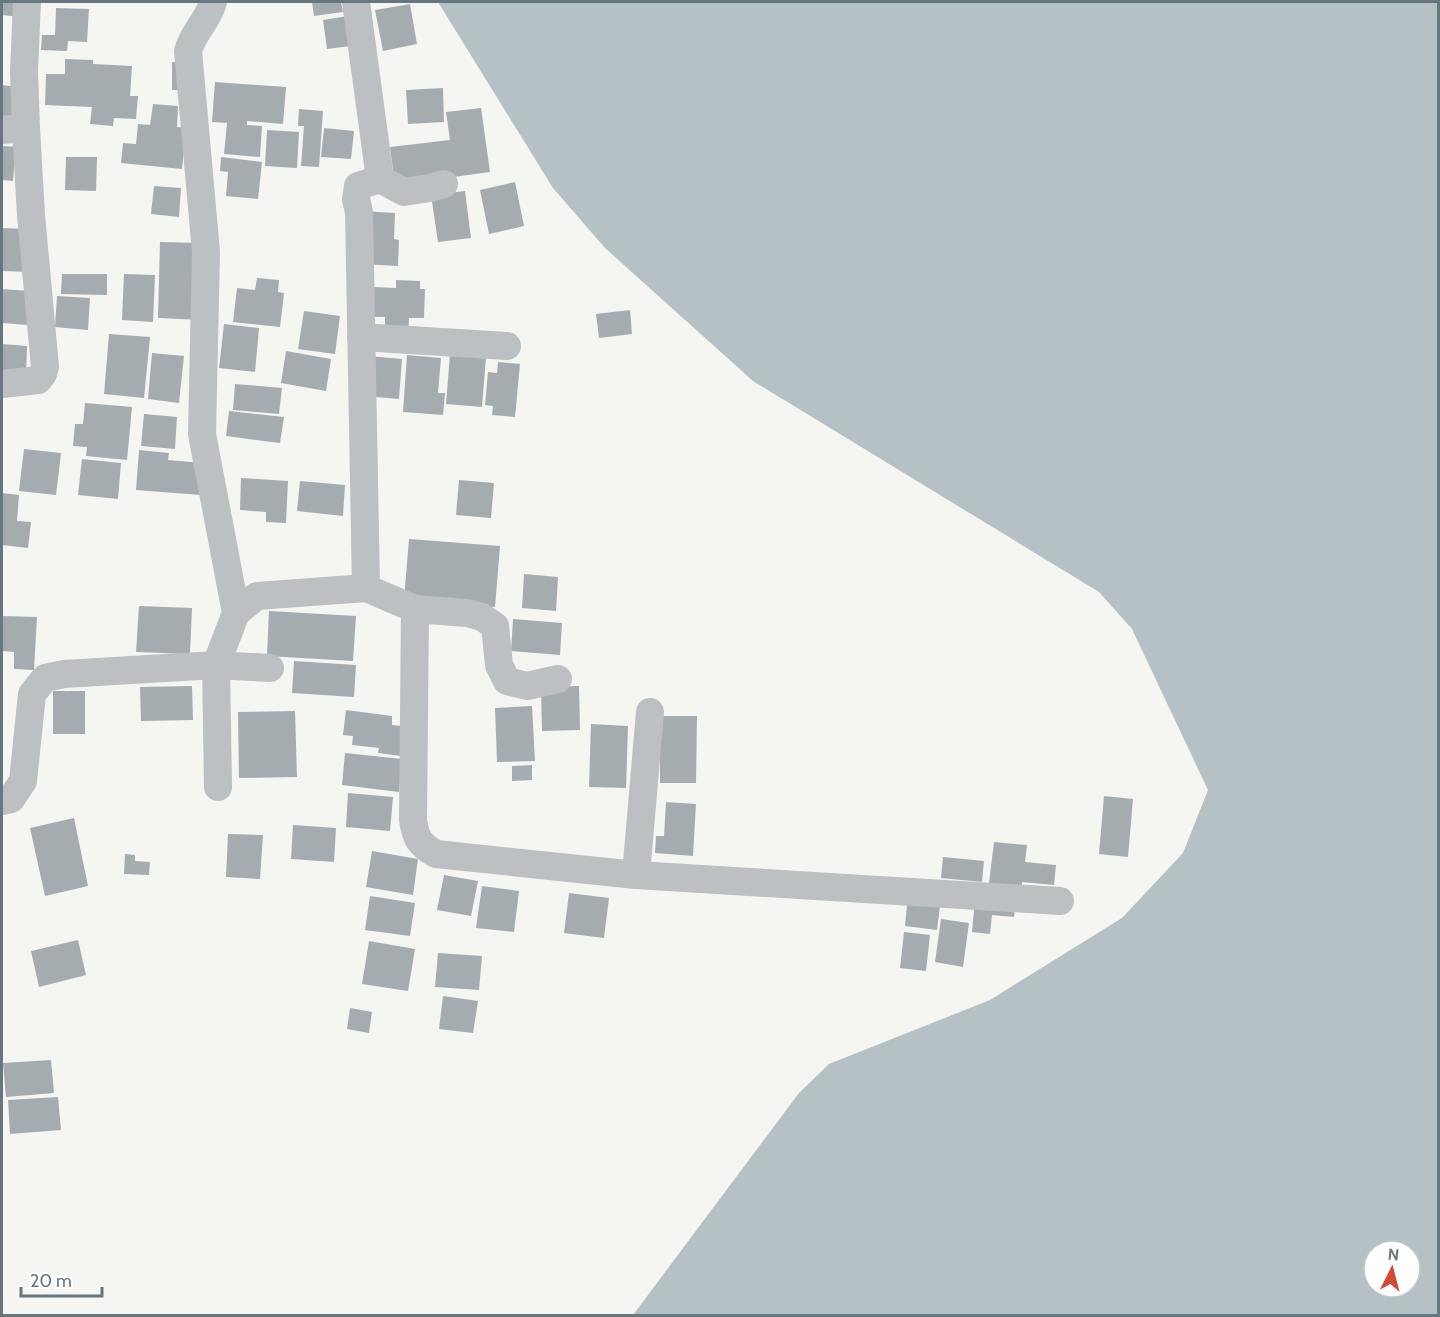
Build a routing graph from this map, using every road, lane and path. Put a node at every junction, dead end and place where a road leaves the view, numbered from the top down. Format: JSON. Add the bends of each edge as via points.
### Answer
{"nodes":[{"id":1,"x":27,"y":2,"type":"edge"},
{"id":2,"x":213,"y":2,"type":"edge"},
{"id":3,"x":356,"y":2,"type":"edge"},
{"id":4,"x":13,"y":34,"type":"edge"},
{"id":5,"x":14,"y":129,"type":"edge"},
{"id":6,"x":380,"y":179,"type":"junction"},
{"id":7,"x":444,"y":184,"type":"dead end"},
{"id":8,"x":361,"y":337,"type":"junction"},
{"id":9,"x":507,"y":346,"type":"dead end"},
{"id":10,"x":2,"y":384,"type":"edge"},
{"id":11,"x":366,"y":588,"type":"junction"},
{"id":12,"x":415,"y":609,"type":"junction"},
{"id":13,"x":236,"y":613,"type":"junction"},
{"id":14,"x":216,"y":665,"type":"junction"},
{"id":15,"x":270,"y":668,"type":"dead end"},
{"id":16,"x":558,"y":679,"type":"dead end"},
{"id":17,"x":650,"y":712,"type":"dead end"},
{"id":18,"x":218,"y":787,"type":"dead end"},
{"id":19,"x":2,"y":801,"type":"edge"},
{"id":20,"x":636,"y":875,"type":"junction"},
{"id":21,"x":1060,"y":901,"type":"dead end"}],
"edges":[{"from":1,"to":4,"type":"street"},
{"from":2,"to":13,"type":"street","via":[[188,51],[206,252],[202,434]]},
{"from":3,"to":6,"type":"street"},
{"from":4,"to":5,"type":"street","via":[[24,71]]},
{"from":5,"to":10,"type":"street","via":[[31,215],[45,367],[38,380]]},
{"from":6,"to":7,"type":"street","via":[[404,192]]},
{"from":6,"to":8,"type":"street","via":[[358,186]]},
{"from":8,"to":9,"type":"street"},
{"from":8,"to":11,"type":"street"},
{"from":11,"to":12,"type":"street"},
{"from":11,"to":13,"type":"street","via":[[257,596]]},
{"from":12,"to":16,"type":"street","via":[[467,613],[495,626],[499,665],[507,681],[527,686]]},
{"from":12,"to":20,"type":"street","via":[[413,820],[416,837],[424,847],[436,854]]},
{"from":13,"to":14,"type":"street"},
{"from":14,"to":15,"type":"street"},
{"from":14,"to":18,"type":"street"},
{"from":14,"to":19,"type":"street","via":[[45,678],[32,694],[23,781],[11,799]]},
{"from":17,"to":20,"type":"street"},
{"from":20,"to":21,"type":"street"}]}
